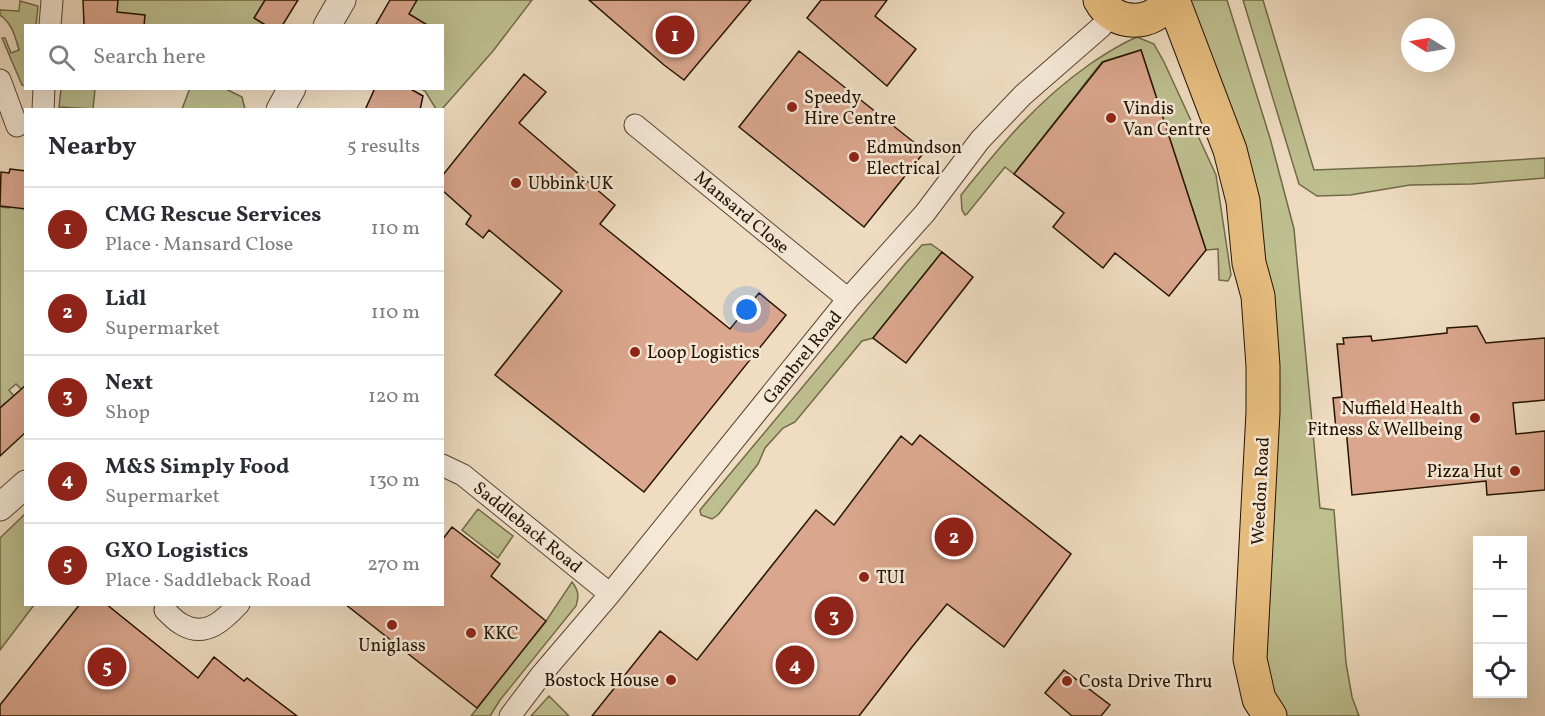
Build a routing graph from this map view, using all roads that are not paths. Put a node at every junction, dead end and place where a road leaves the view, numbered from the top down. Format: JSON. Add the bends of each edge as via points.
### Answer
{"nodes":[{"id":1,"x":52,"y":0,"type":"edge"},
{"id":2,"x":342,"y":0,"type":"edge"},
{"id":3,"x":1173,"y":0,"type":"edge"},
{"id":4,"x":1106,"y":7,"type":"edge"},
{"id":5,"x":1156,"y":10,"type":"edge"},
{"id":6,"x":50,"y":24,"type":"edge"},
{"id":7,"x":328,"y":24,"type":"edge"},
{"id":8,"x":1203,"y":78,"type":"junction"},
{"id":9,"x":0,"y":80,"type":"edge"},
{"id":10,"x":45,"y":90,"type":"edge"},
{"id":11,"x":291,"y":90,"type":"edge"},
{"id":12,"x":43,"y":108,"type":"edge"},
{"id":13,"x":281,"y":108,"type":"edge"},
{"id":14,"x":635,"y":124,"type":"dead end"},
{"id":15,"x":14,"y":125,"type":"edge"},
{"id":16,"x":1249,"y":263,"type":"junction"},
{"id":17,"x":848,"y":299,"type":"junction"},
{"id":18,"x":444,"y":466,"type":"edge"},
{"id":19,"x":24,"y":485,"type":"edge"},
{"id":20,"x":0,"y":507,"type":"edge"},
{"id":21,"x":610,"y":594,"type":"junction"},
{"id":22,"x":237,"y":606,"type":"edge"},
{"id":23,"x":165,"y":610,"type":"dead end"},
{"id":24,"x":510,"y":716,"type":"edge"},
{"id":25,"x":1243,"y":716,"type":"edge"},
{"id":26,"x":1269,"y":716,"type":"edge"}],
"edges":[{"from":1,"to":6,"type":"street"},
{"from":2,"to":7,"type":"street"},
{"from":3,"to":8,"type":"main road","name":"Weedon Road"},
{"from":4,"to":5,"type":"main road","via":[[1122,19],[1133,21]]},
{"from":4,"to":17,"type":"street","name":"Gambrel Road","via":[[1101,27],[1001,117],[925,213]]},
{"from":5,"to":8,"type":"main road","name":"Weedon Road","via":[[1162,28]]},
{"from":8,"to":16,"type":"main road","name":"Weedon Road","via":[[1230,150],[1243,201]]},
{"from":9,"to":15,"type":"street"},
{"from":10,"to":12,"type":"street"},
{"from":11,"to":13,"type":"street"},
{"from":14,"to":17,"type":"street","name":"Mansard Close"},
{"from":16,"to":25,"type":"main road","name":"Weedon Road","via":[[1245,286],[1249,359],[1229,660]]},
{"from":16,"to":26,"type":"main road","name":"Weedon Road","via":[[1258,296],[1263,401],[1250,659],[1259,699]]},
{"from":17,"to":21,"type":"street","name":"Gambrel Road"},
{"from":18,"to":21,"type":"street","name":"Saddleback Road","via":[[463,475]]},
{"from":19,"to":20,"type":"street"},
{"from":21,"to":24,"type":"street","name":"Gambrel Road"},
{"from":22,"to":23,"type":"street","via":[[220,624],[203,631],[183,626]]}]}
